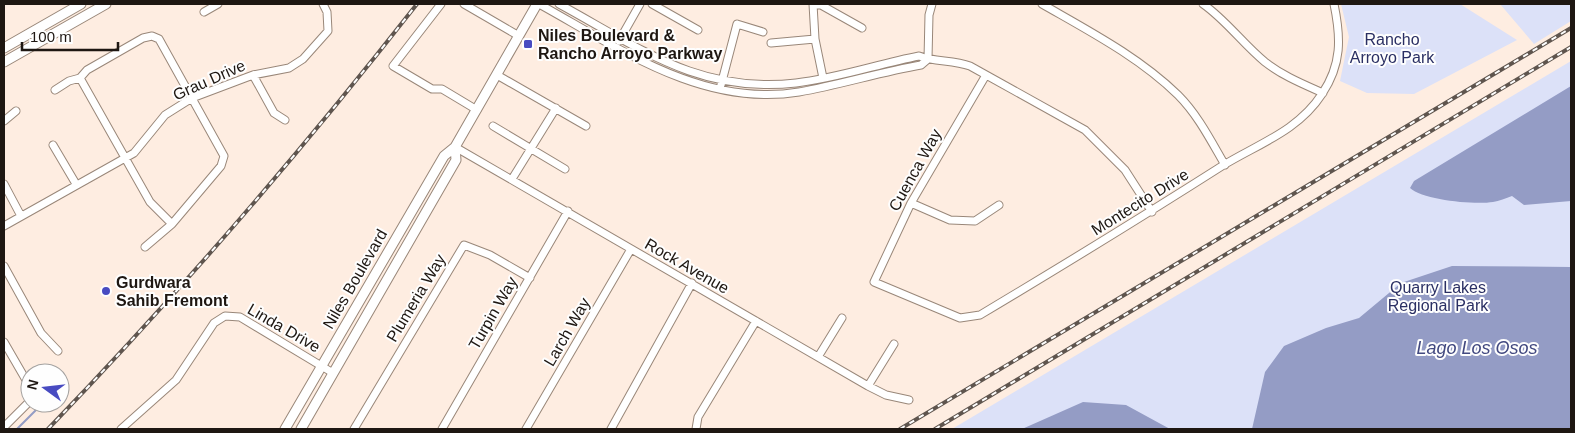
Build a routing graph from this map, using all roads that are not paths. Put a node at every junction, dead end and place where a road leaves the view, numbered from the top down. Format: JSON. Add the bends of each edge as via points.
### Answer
{"nodes":[{"id":1,"x":81,"y":4,"type":"edge"},
{"id":2,"x":106,"y":4,"type":"edge"},
{"id":3,"x":218,"y":4,"type":"edge"},
{"id":4,"x":322,"y":4,"type":"edge"},
{"id":5,"x":441,"y":4,"type":"edge"},
{"id":6,"x":464,"y":4,"type":"edge"},
{"id":7,"x":538,"y":4,"type":"edge"},
{"id":8,"x":559,"y":4,"type":"edge"},
{"id":9,"x":640,"y":4,"type":"edge"},
{"id":10,"x":652,"y":4,"type":"edge"},
{"id":11,"x":813,"y":4,"type":"edge"},
{"id":12,"x":932,"y":4,"type":"edge"},
{"id":13,"x":1042,"y":4,"type":"edge"},
{"id":14,"x":1203,"y":4,"type":"edge"},
{"id":15,"x":1334,"y":4,"type":"edge"},
{"id":16,"x":204,"y":12,"type":"dead end"},
{"id":17,"x":862,"y":28,"type":"dead end"},
{"id":18,"x":698,"y":30,"type":"dead end"},
{"id":19,"x":763,"y":32,"type":"dead end"},
{"id":20,"x":519,"y":36,"type":"junction"},
{"id":21,"x":620,"y":38,"type":"junction"},
{"id":22,"x":814,"y":39,"type":"junction"},
{"id":23,"x":771,"y":43,"type":"dead end"},
{"id":24,"x":616,"y":46,"type":"junction"},
{"id":25,"x":4,"y":48,"type":"edge"},
{"id":26,"x":928,"y":59,"type":"junction"},
{"id":27,"x":4,"y":62,"type":"edge"},
{"id":28,"x":253,"y":75,"type":"junction"},
{"id":29,"x":497,"y":75,"type":"junction"},
{"id":30,"x":986,"y":75,"type":"junction"},
{"id":31,"x":80,"y":78,"type":"junction"},
{"id":32,"x":823,"y":78,"type":"junction"},
{"id":33,"x":721,"y":82,"type":"junction"},
{"id":34,"x":55,"y":90,"type":"dead end"},
{"id":35,"x":719,"y":90,"type":"junction"},
{"id":36,"x":1323,"y":93,"type":"junction"},
{"id":37,"x":192,"y":98,"type":"junction"},
{"id":38,"x":556,"y":108,"type":"junction"},
{"id":39,"x":477,"y":110,"type":"junction"},
{"id":40,"x":16,"y":111,"type":"dead end"},
{"id":41,"x":285,"y":120,"type":"dead end"},
{"id":42,"x":4,"y":121,"type":"edge"},
{"id":43,"x":493,"y":126,"type":"dead end"},
{"id":44,"x":586,"y":126,"type":"dead end"},
{"id":45,"x":53,"y":144,"type":"dead end"},
{"id":46,"x":455,"y":147,"type":"junction"},
{"id":47,"x":531,"y":149,"type":"junction"},
{"id":48,"x":124,"y":157,"type":"junction"},
{"id":49,"x":1225,"y":165,"type":"junction"},
{"id":50,"x":564,"y":169,"type":"dead end"},
{"id":51,"x":512,"y":179,"type":"junction"},
{"id":52,"x":4,"y":184,"type":"edge"},
{"id":53,"x":76,"y":184,"type":"junction"},
{"id":54,"x":911,"y":203,"type":"junction"},
{"id":55,"x":999,"y":205,"type":"dead end"},
{"id":56,"x":568,"y":211,"type":"junction"},
{"id":57,"x":1152,"y":212,"type":"junction"},
{"id":58,"x":21,"y":216,"type":"junction"},
{"id":59,"x":172,"y":224,"type":"junction"},
{"id":60,"x":4,"y":226,"type":"edge"},
{"id":61,"x":145,"y":247,"type":"dead end"},
{"id":62,"x":631,"y":250,"type":"junction"},
{"id":63,"x":4,"y":266,"type":"edge"},
{"id":64,"x":530,"y":278,"type":"junction"},
{"id":65,"x":874,"y":282,"type":"joint"},
{"id":66,"x":692,"y":284,"type":"junction"},
{"id":67,"x":842,"y":318,"type":"dead end"},
{"id":68,"x":756,"y":321,"type":"junction"},
{"id":69,"x":4,"y":342,"type":"edge"},
{"id":70,"x":894,"y":344,"type":"dead end"},
{"id":71,"x":58,"y":351,"type":"dead end"},
{"id":72,"x":818,"y":357,"type":"junction"},
{"id":73,"x":322,"y":366,"type":"junction"},
{"id":74,"x":20,"y":370,"type":"edge"},
{"id":75,"x":333,"y":373,"type":"junction"},
{"id":76,"x":868,"y":386,"type":"junction"},
{"id":77,"x":909,"y":400,"type":"dead end"},
{"id":78,"x":20,"y":412,"type":"edge"},
{"id":79,"x":4,"y":427,"type":"edge"},
{"id":80,"x":121,"y":429,"type":"edge"},
{"id":81,"x":285,"y":429,"type":"edge"},
{"id":82,"x":301,"y":429,"type":"edge"},
{"id":83,"x":354,"y":429,"type":"edge"},
{"id":84,"x":442,"y":429,"type":"edge"},
{"id":85,"x":526,"y":429,"type":"edge"},
{"id":86,"x":611,"y":429,"type":"edge"},
{"id":87,"x":696,"y":429,"type":"edge"}],
"edges":[{"from":1,"to":25,"type":"main road"},
{"from":2,"to":27,"type":"main road"},
{"from":3,"to":16,"type":"street"},
{"from":4,"to":28,"type":"street","name":"Grau Drive","via":[[327,12],[328,31],[304,59],[289,68]]},
{"from":5,"to":39,"type":"street","via":[[393,66]]},
{"from":6,"to":20,"type":"street"},
{"from":7,"to":20,"type":"main road","name":"Niles Boulevard"},
{"from":7,"to":24,"type":"street"},
{"from":8,"to":21,"type":"street"},
{"from":9,"to":21,"type":"street"},
{"from":10,"to":18,"type":"street"},
{"from":11,"to":17,"type":"street","via":[[821,5]]},
{"from":11,"to":22,"type":"street"},
{"from":12,"to":26,"type":"street","via":[[928,24]]},
{"from":13,"to":49,"type":"street","via":[[1113,45],[1179,96],[1206,131]]},
{"from":14,"to":36,"type":"street","via":[[1265,62],[1289,78]]},
{"from":15,"to":36,"type":"street","name":"Montecito Drive","via":[[1340,37],[1336,68]]},
{"from":19,"to":33,"type":"street","via":[[737,24]]},
{"from":20,"to":29,"type":"main road","name":"Niles Boulevard"},
{"from":21,"to":24,"type":"street"},
{"from":21,"to":33,"type":"street","via":[[680,70]]},
{"from":22,"to":23,"type":"street"},
{"from":22,"to":32,"type":"street"},
{"from":24,"to":35,"type":"street","via":[[663,71]]},
{"from":26,"to":30,"type":"street","via":[[957,61]]},
{"from":26,"to":32,"type":"street","via":[[919,56]]},
{"from":26,"to":35,"type":"street","via":[[921,65],[798,92],[752,94]]},
{"from":28,"to":37,"type":"street","name":"Grau Drive"},
{"from":28,"to":41,"type":"street","via":[[274,113]]},
{"from":29,"to":38,"type":"street"},
{"from":29,"to":39,"type":"main road","name":"Niles Boulevard"},
{"from":30,"to":54,"type":"street","name":"Cuenca Way"},
{"from":30,"to":57,"type":"street","via":[[1085,130],[1125,170]]},
{"from":31,"to":34,"type":"street"},
{"from":31,"to":37,"type":"street","via":[[87,70],[152,36],[159,39]]},
{"from":31,"to":48,"type":"street"},
{"from":32,"to":33,"type":"street","via":[[768,85]]},
{"from":33,"to":35,"type":"street"},
{"from":36,"to":49,"type":"street","name":"Montecito Drive","via":[[1291,128]]},
{"from":37,"to":48,"type":"street","name":"Grau Drive","via":[[165,116],[134,153]]},
{"from":37,"to":59,"type":"street","via":[[224,156],[221,166]]},
{"from":38,"to":44,"type":"street"},
{"from":38,"to":47,"type":"street"},
{"from":39,"to":46,"type":"main road","name":"Niles Boulevard"},
{"from":40,"to":42,"type":"street"},
{"from":43,"to":47,"type":"street"},
{"from":45,"to":53,"type":"street"},
{"from":46,"to":51,"type":"street","name":"Rock Avenue"},
{"from":46,"to":73,"type":"main road","name":"Niles Boulevard","via":[[444,156]]},
{"from":46,"to":75,"type":"main road","name":"Niles Boulevard","via":[[456,160]]},
{"from":47,"to":50,"type":"street"},
{"from":47,"to":51,"type":"street"},
{"from":48,"to":53,"type":"street","name":"Grau Drive"},
{"from":48,"to":59,"type":"street","via":[[150,202]]},
{"from":49,"to":57,"type":"street","name":"Montecito Drive"},
{"from":51,"to":56,"type":"street","name":"Rock Avenue"},
{"from":52,"to":58,"type":"street"},
{"from":53,"to":58,"type":"street","name":"Grau Drive"},
{"from":54,"to":55,"type":"street","via":[[950,220],[975,221]]},
{"from":54,"to":65,"type":"street","name":"Cuenca Way"},
{"from":56,"to":62,"type":"street","name":"Rock Avenue"},
{"from":56,"to":64,"type":"street","name":"Turpin Way"},
{"from":57,"to":65,"type":"street","name":"Montecito Drive","via":[[980,315],[960,318]]},
{"from":58,"to":60,"type":"street","name":"Grau Drive"},
{"from":59,"to":61,"type":"street"},
{"from":62,"to":66,"type":"street","name":"Rock Avenue"},
{"from":62,"to":85,"type":"street","name":"Larch Way"},
{"from":63,"to":71,"type":"street","via":[[41,333]]},
{"from":64,"to":83,"type":"street","name":"Plumeria Way","via":[[490,255],[464,245]]},
{"from":64,"to":84,"type":"street","name":"Turpin Way"},
{"from":66,"to":68,"type":"street","name":"Rock Avenue"},
{"from":66,"to":86,"type":"street"},
{"from":67,"to":72,"type":"street"},
{"from":68,"to":72,"type":"street","name":"Rock Avenue"},
{"from":68,"to":87,"type":"street","via":[[698,417]]},
{"from":69,"to":74,"type":"street"},
{"from":70,"to":76,"type":"street"},
{"from":72,"to":76,"type":"street","name":"Rock Avenue"},
{"from":73,"to":75,"type":"street","name":"Linda Drive"},
{"from":73,"to":80,"type":"street","name":"Linda Drive","via":[[240,317],[225,316],[214,323],[176,380]]},
{"from":73,"to":81,"type":"main road","name":"Niles Boulevard"},
{"from":75,"to":82,"type":"main road","name":"Niles Boulevard"},
{"from":76,"to":77,"type":"street","name":"Rock Avenue","via":[[886,395]]},
{"from":78,"to":79,"type":"street"}]}
